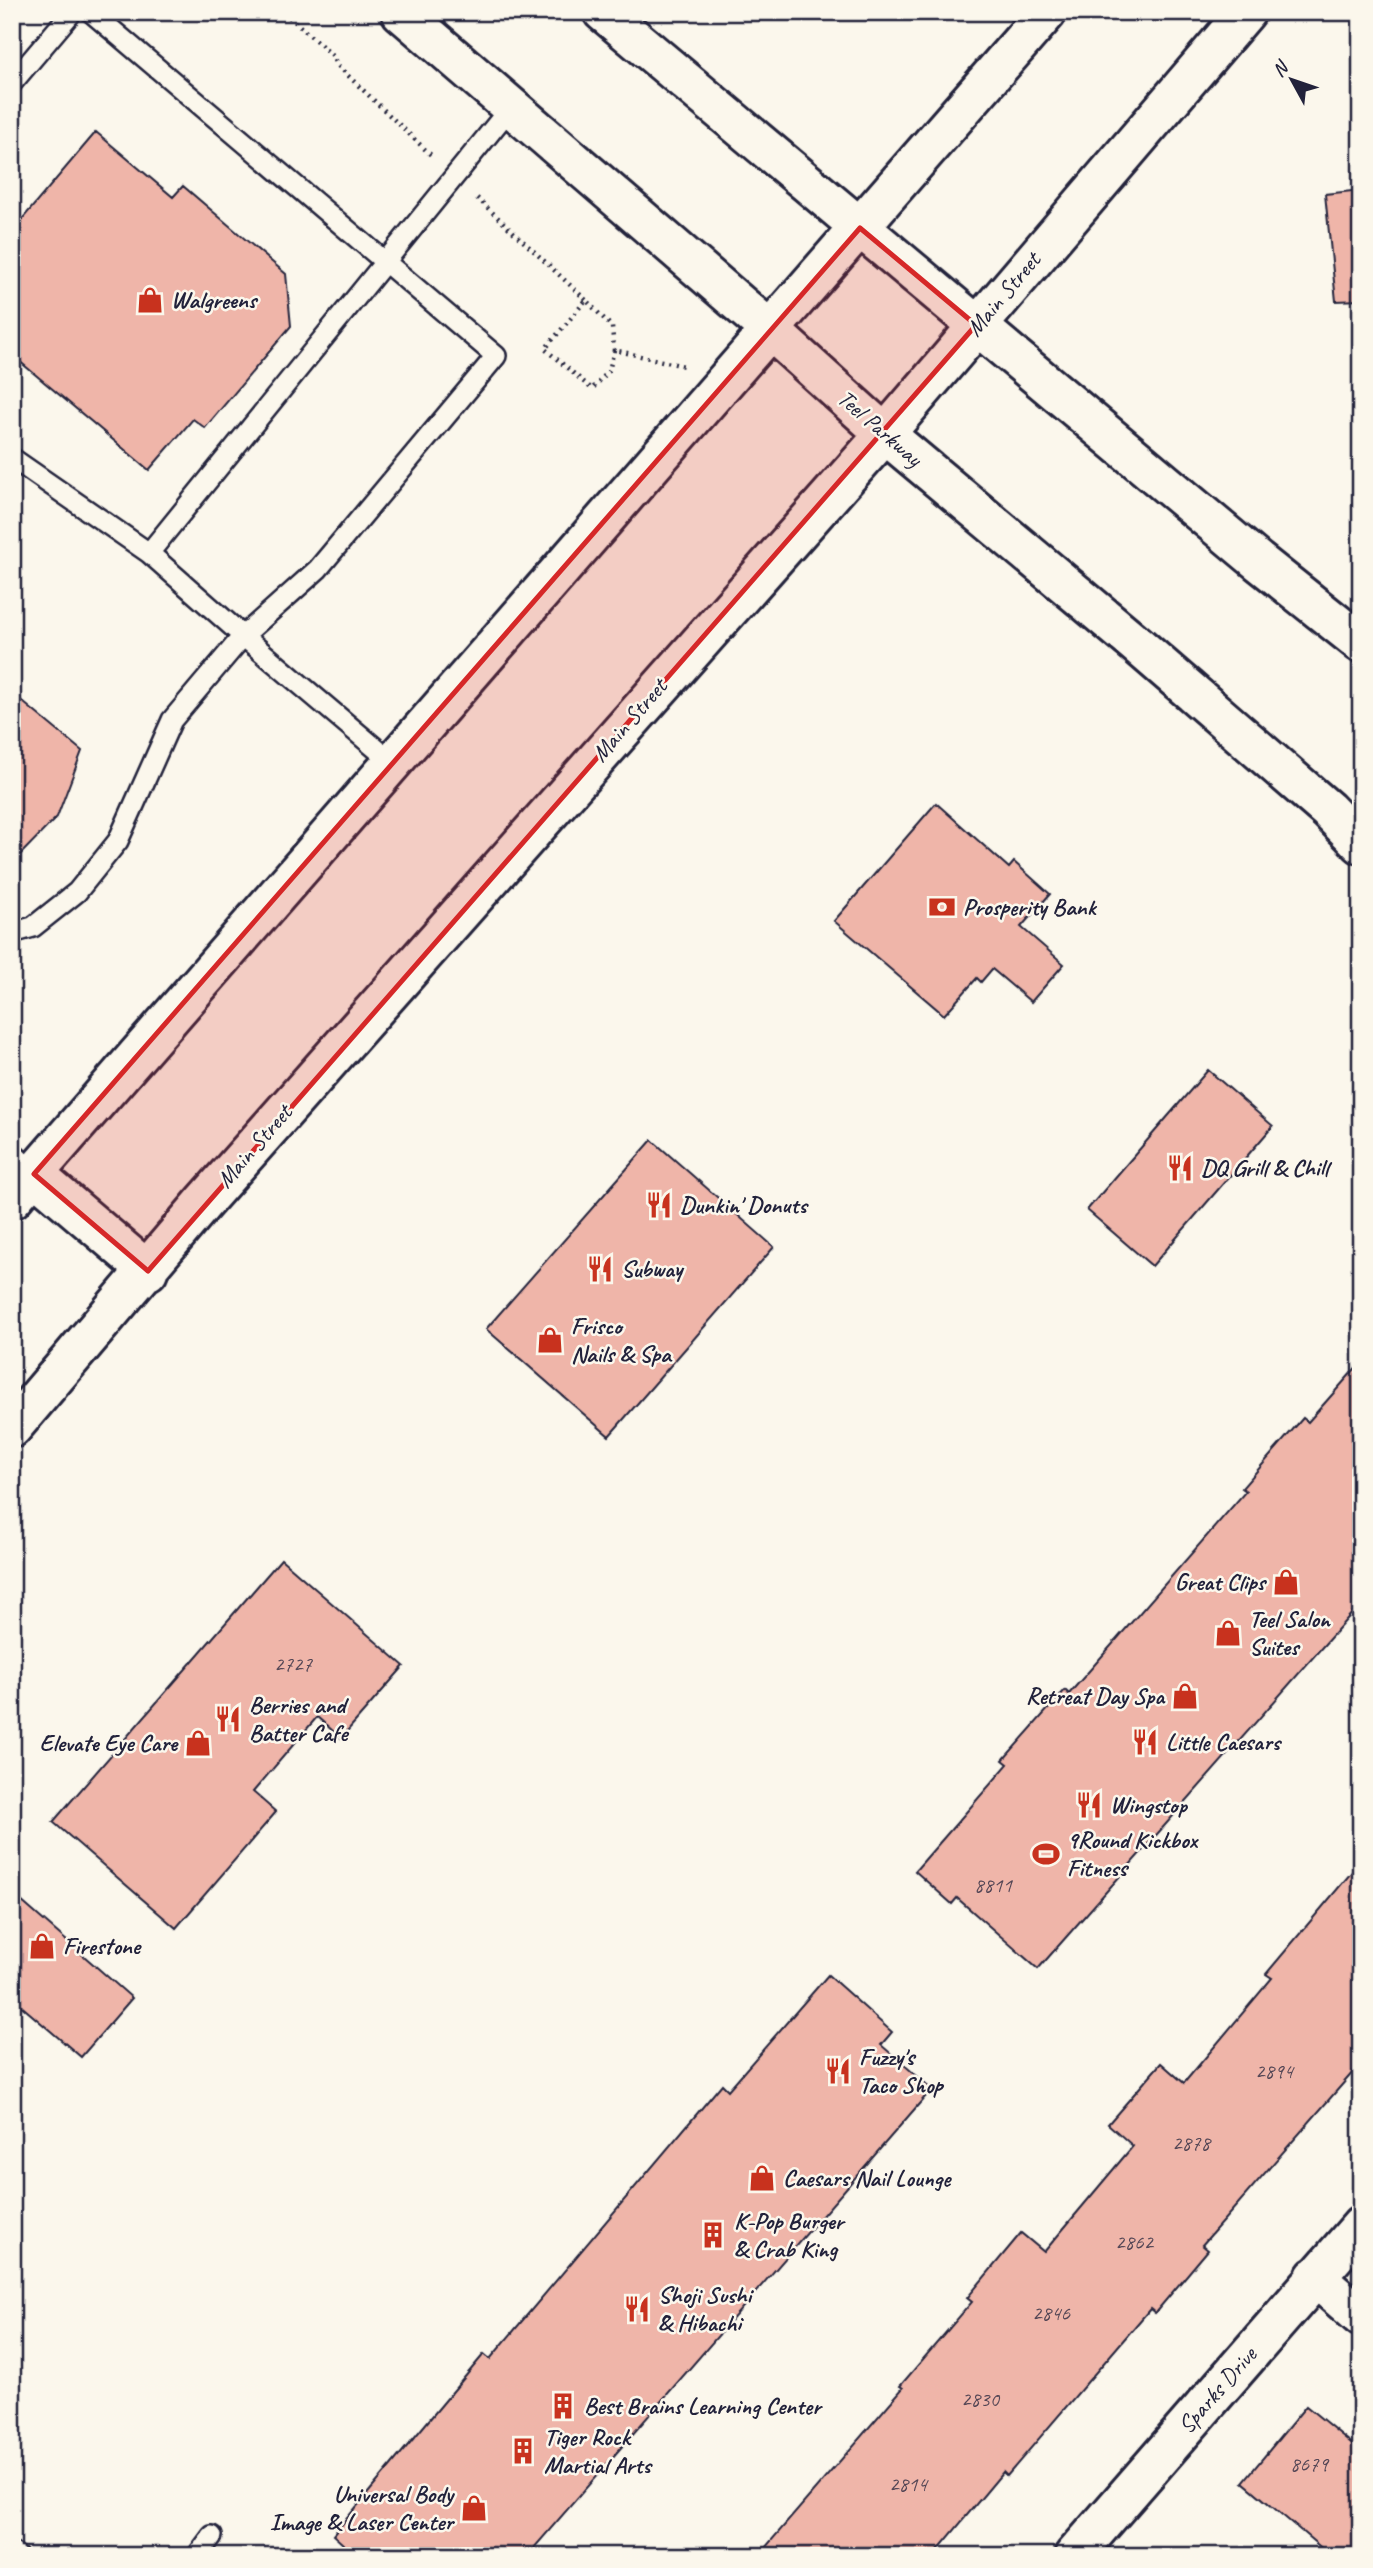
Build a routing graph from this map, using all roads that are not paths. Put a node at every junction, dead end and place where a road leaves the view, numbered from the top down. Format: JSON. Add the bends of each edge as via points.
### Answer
{"nodes":[{"id":1,"x":72,"y":12,"type":"edge"},
{"id":2,"x":91,"y":12,"type":"edge"},
{"id":3,"x":401,"y":12,"type":"edge"},
{"id":4,"x":603,"y":12,"type":"edge"},
{"id":5,"x":1047,"y":12,"type":"edge"},
{"id":6,"x":1246,"y":12,"type":"edge"},
{"id":7,"x":12,"y":83,"type":"edge"},
{"id":8,"x":510,"y":108,"type":"junction"},
{"id":9,"x":860,"y":228,"type":"junction"},
{"id":10,"x":386,"y":264,"type":"junction"},
{"id":11,"x":976,"y":325,"type":"junction"},
{"id":12,"x":770,"y":330,"type":"junction"},
{"id":13,"x":885,"y":434,"type":"junction"},
{"id":14,"x":12,"y":458,"type":"edge"},
{"id":15,"x":149,"y":553,"type":"junction"},
{"id":16,"x":243,"y":636,"type":"junction"},
{"id":17,"x":1361,"y":643,"type":"edge"},
{"id":18,"x":393,"y":763,"type":"junction"},
{"id":19,"x":1361,"y":844,"type":"edge"},
{"id":20,"x":12,"y":933,"type":"edge"},
{"id":21,"x":19,"y":1175,"type":"edge"},
{"id":22,"x":148,"y":1271,"type":"junction"},
{"id":23,"x":12,"y":1428,"type":"edge"},
{"id":24,"x":1361,"y":2226,"type":"edge"},
{"id":25,"x":1315,"y":2277,"type":"junction"},
{"id":26,"x":1361,"y":2318,"type":"edge"},
{"id":27,"x":212,"y":2536,"type":"dead end"},
{"id":28,"x":12,"y":2552,"type":"edge"},
{"id":29,"x":17,"y":2556,"type":"edge"},
{"id":30,"x":197,"y":2556,"type":"edge"},
{"id":31,"x":1074,"y":2556,"type":"edge"}],
"edges":[{"from":1,"to":7,"type":"lane"},
{"from":2,"to":10,"type":"lane"},
{"from":3,"to":8,"type":"main road","name":"Teel Parkway"},
{"from":4,"to":9,"type":"main road"},
{"from":5,"to":9,"type":"main road"},
{"from":6,"to":11,"type":"main road","name":"Main Street"},
{"from":8,"to":10,"type":"lane"},
{"from":8,"to":12,"type":"main road","name":"Teel Parkway"},
{"from":9,"to":11,"type":"main road"},
{"from":9,"to":12,"type":"main road"},
{"from":10,"to":15,"type":"lane"},
{"from":10,"to":16,"type":"lane","via":[[496,356],[318,569]]},
{"from":11,"to":13,"type":"main road","name":"Main Street"},
{"from":11,"to":17,"type":"main road"},
{"from":12,"to":13,"type":"main road","name":"Teel Parkway"},
{"from":12,"to":18,"type":"main road"},
{"from":13,"to":19,"type":"main road","name":"Teel Parkway","via":[[1135,643]]},
{"from":13,"to":22,"type":"main road","name":"Main Street"},
{"from":14,"to":15,"type":"lane"},
{"from":15,"to":16,"type":"lane"},
{"from":16,"to":18,"type":"lane"},
{"from":16,"to":20,"type":"lane","via":[[172,720],[118,841],[77,892],[33,927]]},
{"from":18,"to":21,"type":"main road"},
{"from":21,"to":22,"type":"main road"},
{"from":22,"to":23,"type":"main road","name":"Main Street"},
{"from":24,"to":25,"type":"main road","name":"Sparks Drive"},
{"from":25,"to":26,"type":"main road"},
{"from":25,"to":31,"type":"main road","name":"Sparks Drive"},
{"from":27,"to":30,"type":"lane"},
{"from":28,"to":29,"type":"lane"}]}
